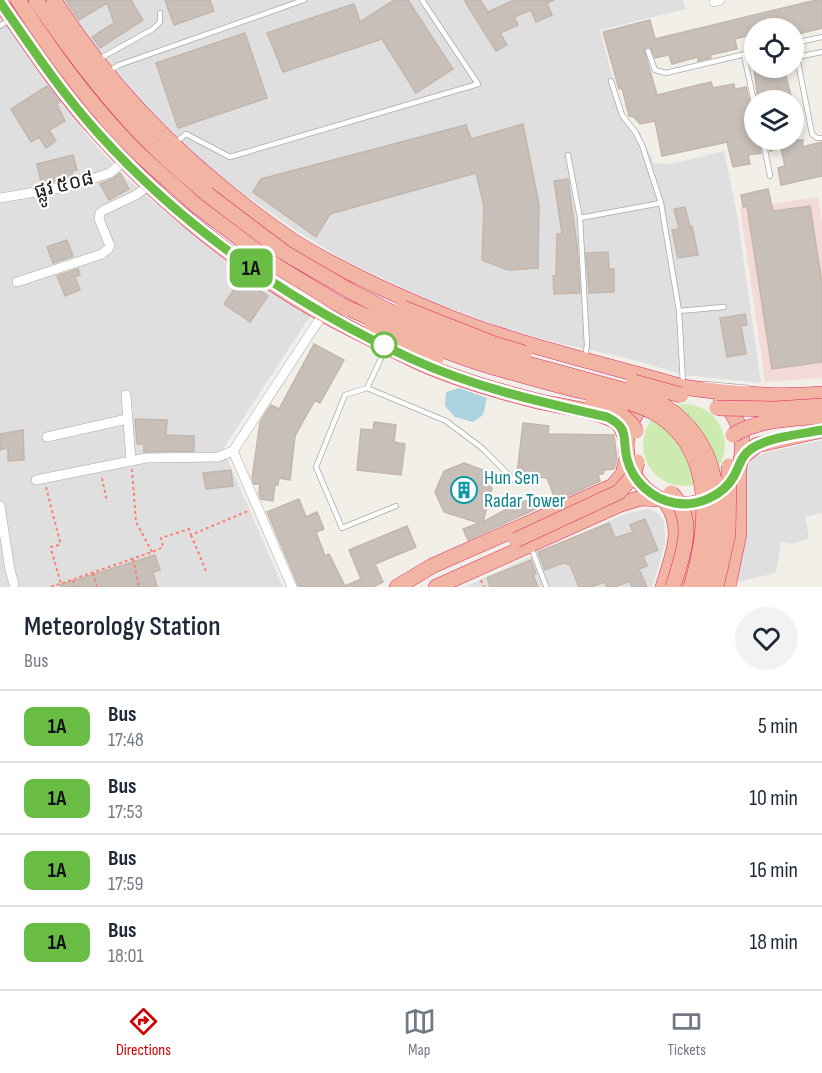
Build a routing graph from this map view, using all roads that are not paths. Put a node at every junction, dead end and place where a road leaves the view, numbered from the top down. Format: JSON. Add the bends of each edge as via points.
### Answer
{"nodes":[{"id":1,"x":18,"y":0,"type":"edge"},
{"id":2,"x":36,"y":0,"type":"edge"},
{"id":3,"x":54,"y":0,"type":"edge"},
{"id":4,"x":304,"y":0,"type":"edge"},
{"id":5,"x":422,"y":0,"type":"edge"},
{"id":6,"x":0,"y":2,"type":"edge"},
{"id":7,"x":160,"y":13,"type":"dead end"},
{"id":8,"x":6,"y":22,"type":"edge"},
{"id":9,"x":822,"y":37,"type":"edge"},
{"id":10,"x":804,"y":42,"type":"edge"},
{"id":11,"x":648,"y":51,"type":"dead end"},
{"id":12,"x":822,"y":52,"type":"edge"},
{"id":13,"x":744,"y":55,"type":"edge"},
{"id":14,"x":804,"y":55,"type":"edge"},
{"id":15,"x":100,"y":67,"type":"junction"},
{"id":16,"x":800,"y":78,"type":"edge"},
{"id":17,"x":611,"y":81,"type":"dead end"},
{"id":18,"x":822,"y":138,"type":"edge"},
{"id":19,"x":172,"y":145,"type":"junction"},
{"id":20,"x":765,"y":150,"type":"edge"},
{"id":21,"x":568,"y":155,"type":"dead end"},
{"id":22,"x":124,"y":161,"type":"junction"},
{"id":23,"x":770,"y":176,"type":"dead end"},
{"id":24,"x":148,"y":184,"type":"junction"},
{"id":25,"x":0,"y":198,"type":"edge"},
{"id":26,"x":202,"y":200,"type":"junction"},
{"id":27,"x":661,"y":203,"type":"junction"},
{"id":28,"x":580,"y":218,"type":"junction"},
{"id":29,"x":343,"y":270,"type":"junction"},
{"id":30,"x":17,"y":282,"type":"dead end"},
{"id":31,"x":350,"y":291,"type":"junction"},
{"id":32,"x":409,"y":301,"type":"junction"},
{"id":33,"x":341,"y":305,"type":"junction"},
{"id":34,"x":724,"y":307,"type":"dead end"},
{"id":35,"x":679,"y":311,"type":"junction"},
{"id":36,"x":321,"y":313,"type":"junction"},
{"id":37,"x":387,"y":346,"type":"junction"},
{"id":38,"x":584,"y":360,"type":"junction"},
{"id":39,"x":367,"y":388,"type":"junction"},
{"id":40,"x":682,"y":391,"type":"junction"},
{"id":41,"x":703,"y":391,"type":"junction"},
{"id":42,"x":822,"y":394,"type":"edge"},
{"id":43,"x":126,"y":395,"type":"dead end"},
{"id":44,"x":771,"y":397,"type":"junction"},
{"id":45,"x":822,"y":406,"type":"edge"},
{"id":46,"x":717,"y":408,"type":"junction"},
{"id":47,"x":822,"y":416,"type":"edge"},
{"id":48,"x":127,"y":420,"type":"junction"},
{"id":49,"x":822,"y":430,"type":"edge"},
{"id":50,"x":733,"y":435,"type":"junction"},
{"id":51,"x":631,"y":436,"type":"junction"},
{"id":52,"x":47,"y":437,"type":"dead end"},
{"id":53,"x":233,"y":451,"type":"junction"},
{"id":54,"x":131,"y":460,"type":"junction"},
{"id":55,"x":632,"y":460,"type":"junction"},
{"id":56,"x":737,"y":463,"type":"junction"},
{"id":57,"x":40,"y":480,"type":"road end"},
{"id":58,"x":515,"y":481,"type":"dead end"},
{"id":59,"x":665,"y":497,"type":"junction"},
{"id":60,"x":687,"y":504,"type":"junction"},
{"id":61,"x":0,"y":506,"type":"edge"},
{"id":62,"x":396,"y":506,"type":"dead end"},
{"id":63,"x":523,"y":542,"type":"junction"},
{"id":64,"x":14,"y":584,"type":"dead end"},
{"id":65,"x":546,"y":586,"type":"edge"},
{"id":66,"x":292,"y":587,"type":"edge"},
{"id":67,"x":398,"y":587,"type":"edge"},
{"id":68,"x":436,"y":587,"type":"edge"},
{"id":69,"x":663,"y":587,"type":"edge"},
{"id":70,"x":673,"y":587,"type":"edge"},
{"id":71,"x":682,"y":587,"type":"edge"},
{"id":72,"x":691,"y":587,"type":"edge"},
{"id":73,"x":703,"y":587,"type":"edge"},
{"id":74,"x":716,"y":587,"type":"edge"},
{"id":75,"x":728,"y":587,"type":"edge"}],
"edges":[{"from":1,"to":26,"type":"highway","via":[[109,122],[138,152]]},
{"from":2,"to":26,"type":"highway","via":[[84,68]]},
{"from":3,"to":15,"type":"highway"},
{"from":4,"to":15,"type":"lane","via":[[118,65]]},
{"from":5,"to":19,"type":"lane","via":[[478,84],[230,157],[186,134]]},
{"from":6,"to":8,"type":"highway"},
{"from":7,"to":15,"type":"lane","via":[[160,21],[153,29],[106,53]]},
{"from":8,"to":22,"type":"highway"},
{"from":9,"to":10,"type":"lane"},
{"from":11,"to":13,"type":"lane","via":[[655,70],[666,73]]},
{"from":12,"to":14,"type":"lane"},
{"from":15,"to":19,"type":"highway"},
{"from":16,"to":18,"type":"lane","via":[[812,134]]},
{"from":17,"to":27,"type":"lane","via":[[622,115],[642,145]]},
{"from":19,"to":29,"type":"highway","via":[[294,241]]},
{"from":20,"to":23,"type":"lane"},
{"from":21,"to":28,"type":"lane"},
{"from":22,"to":24,"type":"highway"},
{"from":22,"to":25,"type":"street","name":"ផ្លូវ ៥០៨","via":[[110,173],[70,186]]},
{"from":24,"to":30,"type":"street","via":[[136,195],[100,213],[110,246],[102,254]]},
{"from":24,"to":36,"type":"highway","via":[[267,279]]},
{"from":26,"to":31,"type":"highway","bridge":true},
{"from":26,"to":33,"type":"highway","bridge":true,"via":[[278,267]]},
{"from":27,"to":28,"type":"lane"},
{"from":27,"to":35,"type":"lane"},
{"from":28,"to":38,"type":"lane","via":[[587,345]]},
{"from":29,"to":32,"type":"highway"},
{"from":29,"to":36,"type":"highway"},
{"from":31,"to":40,"type":"highway","bridge":true,"via":[[494,344]]},
{"from":31,"to":73,"type":"highway","bridge":true,"via":[[426,330],[480,350],[622,388],[670,409],[703,448],[715,483],[716,532]]},
{"from":32,"to":37,"type":"highway"},
{"from":32,"to":38,"type":"highway","via":[[498,335]]},
{"from":33,"to":51,"type":"highway","bridge":true,"via":[[391,339],[417,351],[484,375],[609,408],[626,418]]},
{"from":33,"to":72,"type":"highway","bridge":true,"via":[[487,366],[620,400],[662,418],[692,455],[702,486],[704,531]]},
{"from":34,"to":35,"type":"lane"},
{"from":35,"to":40,"type":"lane"},
{"from":36,"to":37,"type":"highway"},
{"from":36,"to":53,"type":"street"},
{"from":37,"to":39,"type":"lane"},
{"from":37,"to":51,"type":"highway","via":[[481,385],[607,417]]},
{"from":38,"to":40,"type":"highway"},
{"from":39,"to":58,"type":"lane","via":[[446,421],[482,448]]},
{"from":39,"to":62,"type":"lane","via":[[345,395],[316,467],[342,528]]},
{"from":40,"to":41,"type":"highway"},
{"from":40,"to":44,"type":"lane","via":[[711,383],[742,386]]},
{"from":40,"to":46,"type":"highway"},
{"from":40,"to":51,"type":"highway","bridge":true,"via":[[654,405]]},
{"from":41,"to":44,"type":"highway"},
{"from":41,"to":56,"type":"highway","via":[[722,402],[736,419],[742,436]]},
{"from":42,"to":44,"type":"highway"},
{"from":43,"to":48,"type":"street"},
{"from":45,"to":46,"type":"highway","bridge":true},
{"from":46,"to":50,"type":"highway"},
{"from":47,"to":50,"type":"highway","bridge":true,"via":[[757,424]]},
{"from":48,"to":52,"type":"street"},
{"from":48,"to":54,"type":"street"},
{"from":49,"to":56,"type":"highway","via":[[757,445]]},
{"from":50,"to":56,"type":"highway"},
{"from":51,"to":55,"type":"highway"},
{"from":53,"to":54,"type":"street","via":[[218,457]]},
{"from":53,"to":66,"type":"street"},
{"from":54,"to":57,"type":"street"},
{"from":55,"to":59,"type":"highway"},
{"from":55,"to":63,"type":"highway","bridge":true,"via":[[633,476],[619,492]]},
{"from":55,"to":67,"type":"highway","via":[[613,486],[432,566]]},
{"from":56,"to":59,"type":"highway","bridge":true,"via":[[705,490]]},
{"from":56,"to":60,"type":"highway","via":[[730,482],[721,490]]},
{"from":56,"to":74,"type":"highway","bridge":true},
{"from":56,"to":75,"type":"highway","via":[[739,534]]},
{"from":59,"to":60,"type":"highway"},
{"from":59,"to":63,"type":"highway","via":[[621,504]]},
{"from":59,"to":69,"type":"highway","via":[[678,533]]},
{"from":59,"to":70,"type":"highway","bridge":true,"via":[[683,508],[687,531]]},
{"from":60,"to":71,"type":"highway","via":[[696,524]]},
{"from":61,"to":64,"type":"street"},
{"from":63,"to":65,"type":"lane"},
{"from":63,"to":67,"type":"highway"},
{"from":63,"to":68,"type":"highway"}]}
